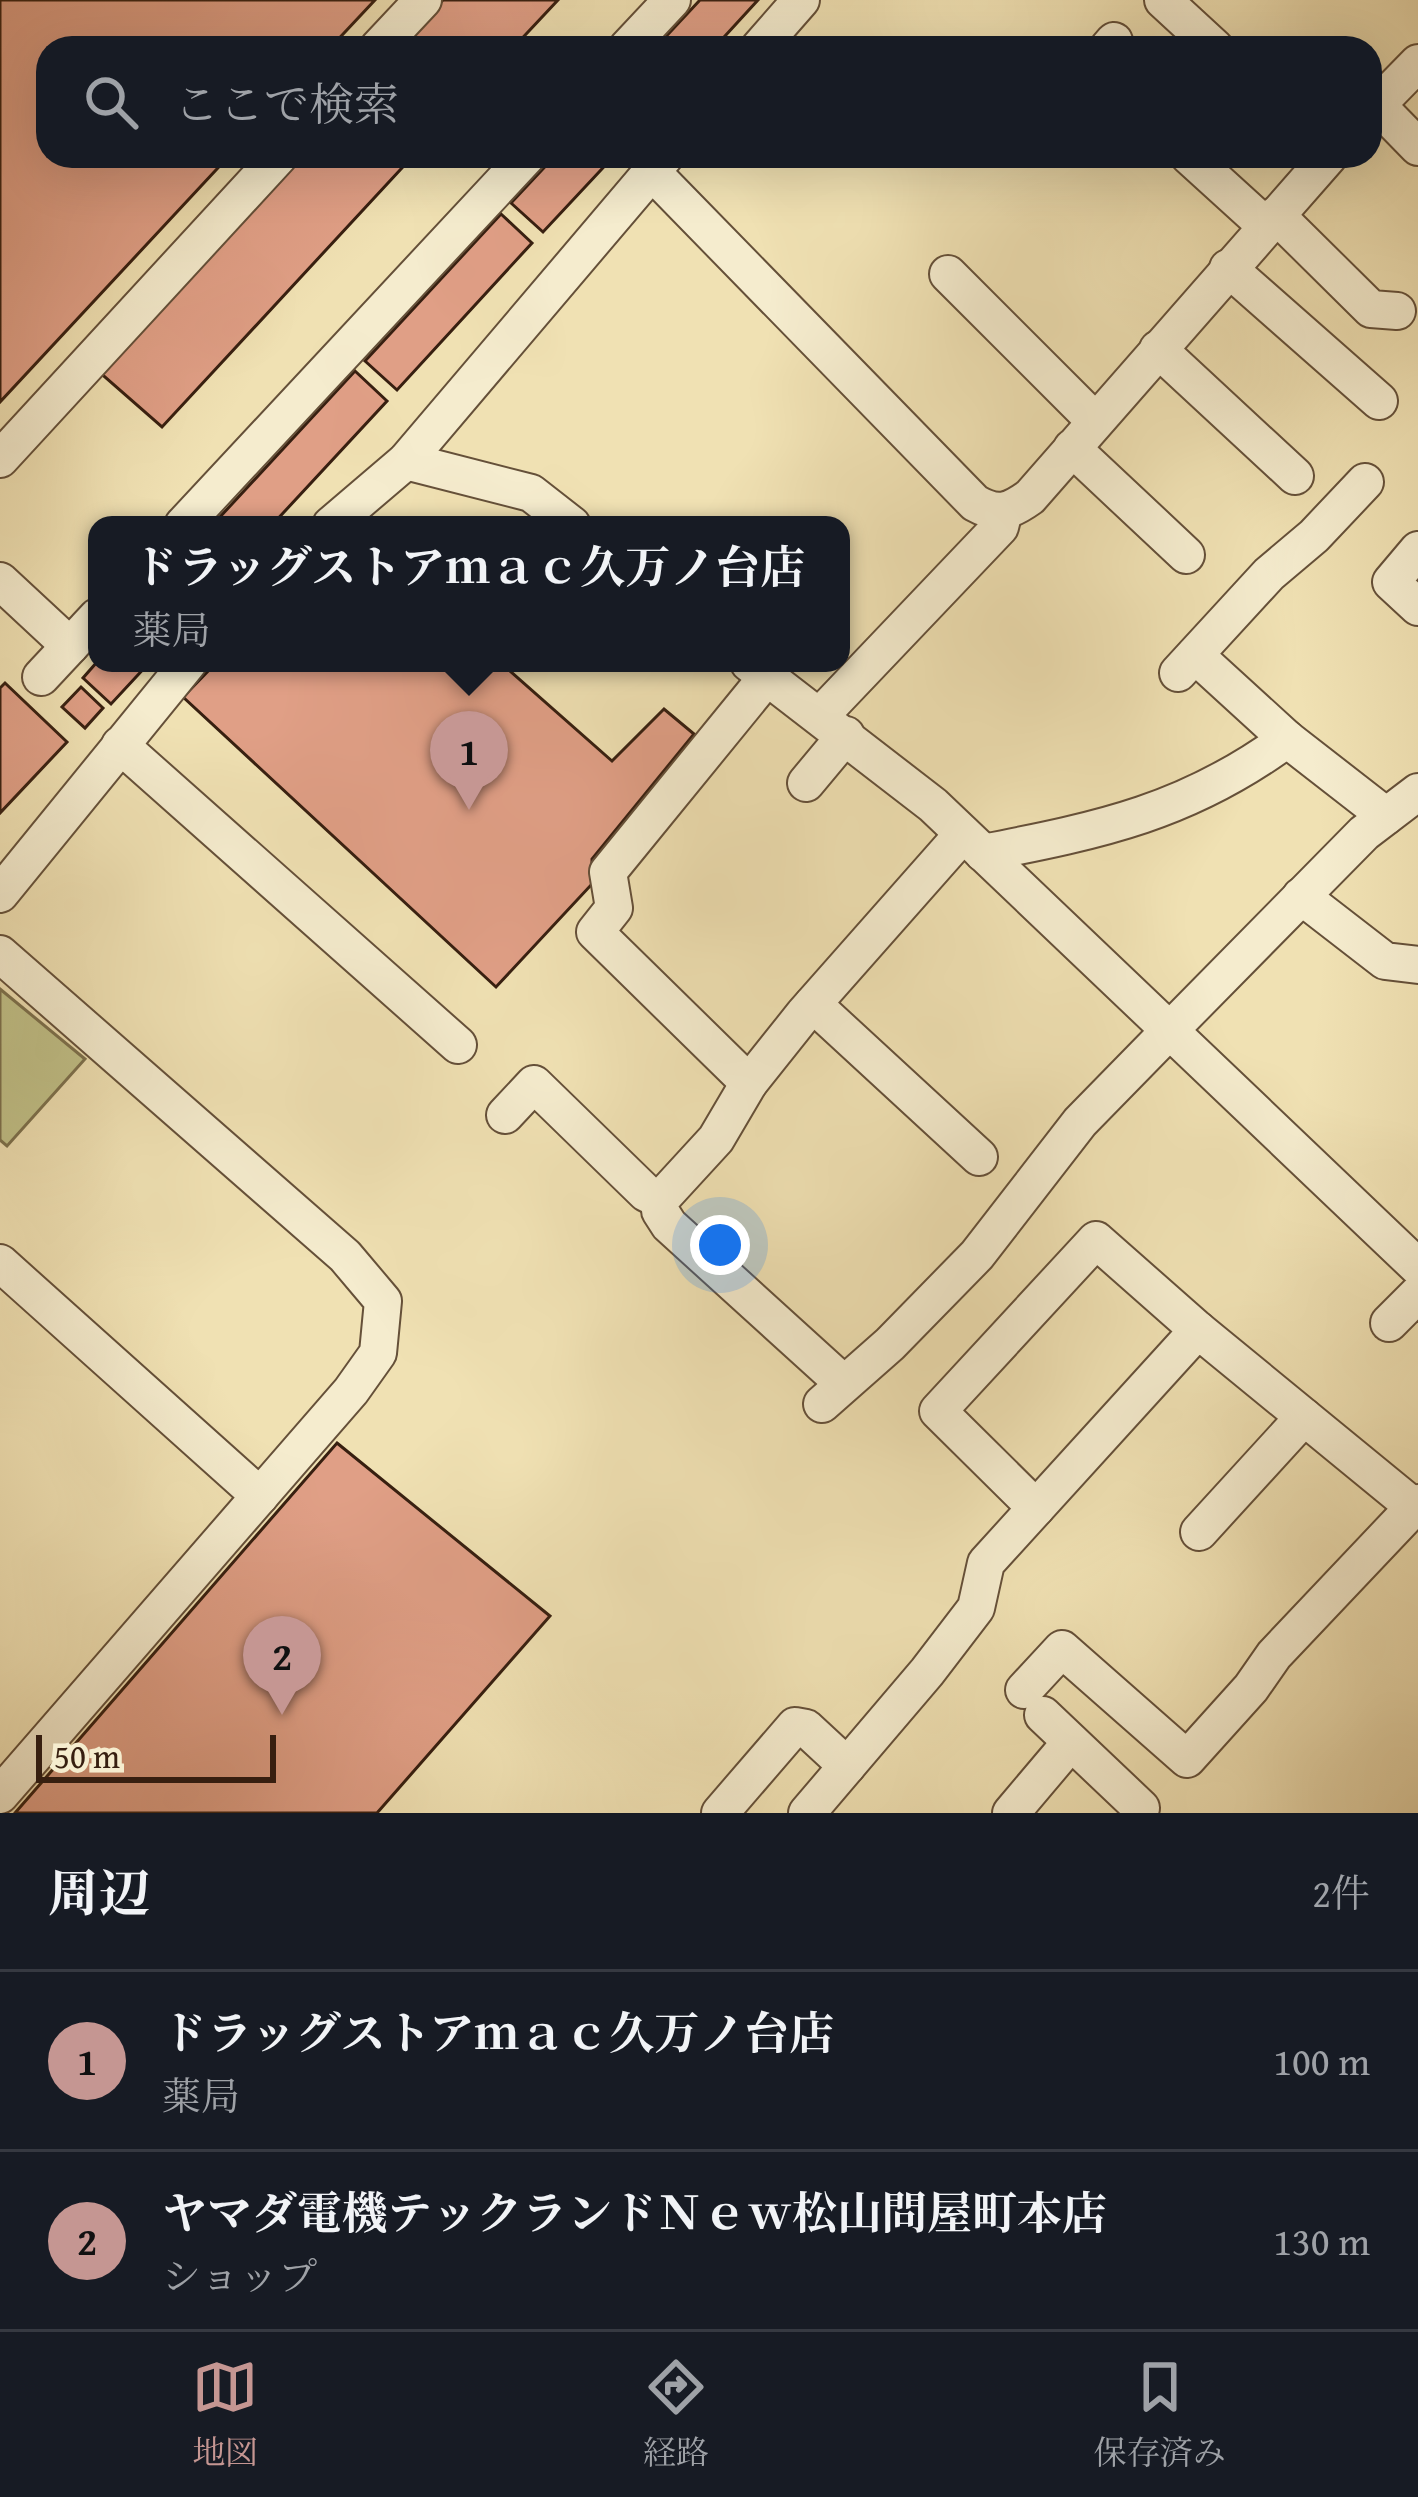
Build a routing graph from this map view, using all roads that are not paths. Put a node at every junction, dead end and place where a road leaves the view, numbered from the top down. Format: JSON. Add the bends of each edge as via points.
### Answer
{"nodes":[{"id":1,"x":423,"y":0,"type":"edge"},
{"id":2,"x":672,"y":0,"type":"edge"},
{"id":3,"x":801,"y":0,"type":"edge"},
{"id":4,"x":1163,"y":0,"type":"edge"},
{"id":5,"x":389,"y":36,"type":"edge"},
{"id":6,"x":639,"y":36,"type":"edge"},
{"id":7,"x":770,"y":36,"type":"edge"},
{"id":8,"x":1203,"y":36,"type":"edge"},
{"id":9,"x":1418,"y":63,"type":"edge"},
{"id":10,"x":1382,"y":100,"type":"edge"},
{"id":11,"x":1382,"y":117,"type":"edge"},
{"id":12,"x":1418,"y":147,"type":"edge"},
{"id":13,"x":268,"y":168,"type":"edge"},
{"id":14,"x":516,"y":168,"type":"edge"},
{"id":15,"x":655,"y":168,"type":"edge"},
{"id":16,"x":662,"y":168,"type":"edge"},
{"id":17,"x":1205,"y":168,"type":"edge"},
{"id":18,"x":1318,"y":168,"type":"edge"},
{"id":19,"x":1271,"y":220,"type":"junction"},
{"id":20,"x":1228,"y":268,"type":"junction"},
{"id":21,"x":949,"y":272,"type":"dead end"},
{"id":22,"x":1397,"y":311,"type":"dead end"},
{"id":23,"x":1158,"y":350,"type":"junction"},
{"id":24,"x":1379,"y":401,"type":"dead end"},
{"id":25,"x":1084,"y":435,"type":"junction"},
{"id":26,"x":0,"y":459,"type":"edge"},
{"id":27,"x":406,"y":461,"type":"junction"},
{"id":28,"x":1294,"y":476,"type":"dead end"},
{"id":29,"x":1365,"y":482,"type":"dead end"},
{"id":30,"x":1004,"y":512,"type":"junction"},
{"id":31,"x":191,"y":516,"type":"edge"},
{"id":32,"x":342,"y":516,"type":"edge"},
{"id":33,"x":560,"y":516,"type":"edge"},
{"id":34,"x":1418,"y":550,"type":"edge"},
{"id":35,"x":1186,"y":555,"type":"dead end"},
{"id":36,"x":0,"y":581,"type":"edge"},
{"id":37,"x":1418,"y":608,"type":"edge"},
{"id":38,"x":88,"y":627,"type":"edge"},
{"id":39,"x":70,"y":646,"type":"junction"},
{"id":40,"x":181,"y":672,"type":"edge"},
{"id":41,"x":757,"y":672,"type":"edge"},
{"id":42,"x":761,"y":672,"type":"edge"},
{"id":43,"x":41,"y":677,"type":"dead end"},
{"id":44,"x":833,"y":726,"type":"junction"},
{"id":45,"x":1287,"y":739,"type":"junction"},
{"id":46,"x":120,"y":745,"type":"junction"},
{"id":47,"x":806,"y":783,"type":"dead end"},
{"id":48,"x":1418,"y":792,"type":"edge"},
{"id":49,"x":1386,"y":815,"type":"junction"},
{"id":50,"x":973,"y":843,"type":"junction"},
{"id":51,"x":0,"y":894,"type":"edge"},
{"id":52,"x":1301,"y":896,"type":"junction"},
{"id":53,"x":0,"y":954,"type":"edge"},
{"id":54,"x":1418,"y":965,"type":"edge"},
{"id":55,"x":813,"y":1004,"type":"junction"},
{"id":56,"x":1170,"y":1030,"type":"junction"},
{"id":57,"x":458,"y":1045,"type":"dead end"},
{"id":58,"x":749,"y":1083,"type":"junction"},
{"id":59,"x":505,"y":1115,"type":"dead end"},
{"id":60,"x":979,"y":1157,"type":"dead end"},
{"id":61,"x":660,"y":1200,"type":"junction"},
{"id":62,"x":0,"y":1263,"type":"edge"},
{"id":63,"x":1418,"y":1268,"type":"edge"},
{"id":64,"x":1418,"y":1294,"type":"edge"},
{"id":65,"x":1389,"y":1323,"type":"dead end"},
{"id":66,"x":1198,"y":1330,"type":"junction"},
{"id":67,"x":1304,"y":1417,"type":"junction"},
{"id":68,"x":260,"y":1496,"type":"junction"},
{"id":69,"x":1036,"y":1508,"type":"junction"},
{"id":70,"x":1414,"y":1514,"type":"edge"},
{"id":71,"x":1199,"y":1532,"type":"dead end"},
{"id":72,"x":1071,"y":1742,"type":"junction"},
{"id":73,"x":848,"y":1766,"type":"junction"},
{"id":74,"x":0,"y":1795,"type":"edge"},
{"id":75,"x":1141,"y":1808,"type":"dead end"},
{"id":76,"x":720,"y":1813,"type":"edge"},
{"id":77,"x":807,"y":1813,"type":"edge"},
{"id":78,"x":1011,"y":1813,"type":"edge"}],
"edges":[{"from":1,"to":5,"type":"street"},
{"from":2,"to":6,"type":"street"},
{"from":3,"to":7,"type":"street"},
{"from":4,"to":8,"type":"street"},
{"from":9,"to":10,"type":"street"},
{"from":11,"to":12,"type":"street"},
{"from":13,"to":26,"type":"street"},
{"from":14,"to":31,"type":"street"},
{"from":15,"to":27,"type":"street"},
{"from":16,"to":30,"type":"street","via":[[974,503]]},
{"from":17,"to":19,"type":"street"},
{"from":18,"to":19,"type":"street"},
{"from":19,"to":20,"type":"street"},
{"from":19,"to":22,"type":"street","via":[[1371,309]]},
{"from":20,"to":23,"type":"street"},
{"from":20,"to":24,"type":"street"},
{"from":21,"to":25,"type":"street"},
{"from":23,"to":25,"type":"street"},
{"from":23,"to":28,"type":"street"},
{"from":25,"to":30,"type":"street","via":[[1030,497]]},
{"from":25,"to":35,"type":"street"},
{"from":27,"to":32,"type":"street"},
{"from":27,"to":33,"type":"street","via":[[531,494]]},
{"from":29,"to":45,"type":"street","via":[[1186,664]]},
{"from":30,"to":44,"type":"street","via":[[1000,527]]},
{"from":34,"to":37,"type":"street","via":[[1390,582]]},
{"from":36,"to":39,"type":"street"},
{"from":38,"to":39,"type":"street"},
{"from":39,"to":43,"type":"street"},
{"from":40,"to":46,"type":"street"},
{"from":41,"to":58,"type":"street","via":[[608,872],[614,908],[595,932]]},
{"from":42,"to":44,"type":"street"},
{"from":44,"to":47,"type":"street"},
{"from":44,"to":50,"type":"street"},
{"from":45,"to":49,"type":"street"},
{"from":45,"to":50,"type":"street","via":[[1244,771],[1140,819]]},
{"from":46,"to":51,"type":"street"},
{"from":46,"to":57,"type":"street"},
{"from":48,"to":49,"type":"street"},
{"from":49,"to":52,"type":"street"},
{"from":50,"to":55,"type":"street"},
{"from":50,"to":56,"type":"street"},
{"from":52,"to":54,"type":"street","via":[[1385,961]]},
{"from":52,"to":56,"type":"street"},
{"from":53,"to":68,"type":"street","via":[[345,1256],[383,1301],[379,1353]]},
{"from":55,"to":58,"type":"street"},
{"from":55,"to":60,"type":"street"},
{"from":56,"to":61,"type":"street","via":[[1080,1122],[976,1255],[832,1394],[669,1225]]},
{"from":56,"to":63,"type":"street"},
{"from":58,"to":61,"type":"street","via":[[716,1139]]},
{"from":59,"to":61,"type":"street","via":[[534,1084]]},
{"from":62,"to":68,"type":"street"},
{"from":64,"to":65,"type":"street"},
{"from":66,"to":67,"type":"street"},
{"from":66,"to":69,"type":"street"},
{"from":66,"to":69,"type":"street","via":[[1096,1240],[938,1411]]},
{"from":67,"to":70,"type":"street"},
{"from":67,"to":71,"type":"street"},
{"from":68,"to":74,"type":"street"},
{"from":69,"to":73,"type":"street","via":[[986,1563],[976,1608]]},
{"from":70,"to":72,"type":"street","via":[[1274,1654],[1187,1759],[1062,1649],[1034,1703]]},
{"from":72,"to":75,"type":"street"},
{"from":72,"to":78,"type":"street"},
{"from":73,"to":76,"type":"street","via":[[795,1726]]},
{"from":73,"to":77,"type":"street"}]}
